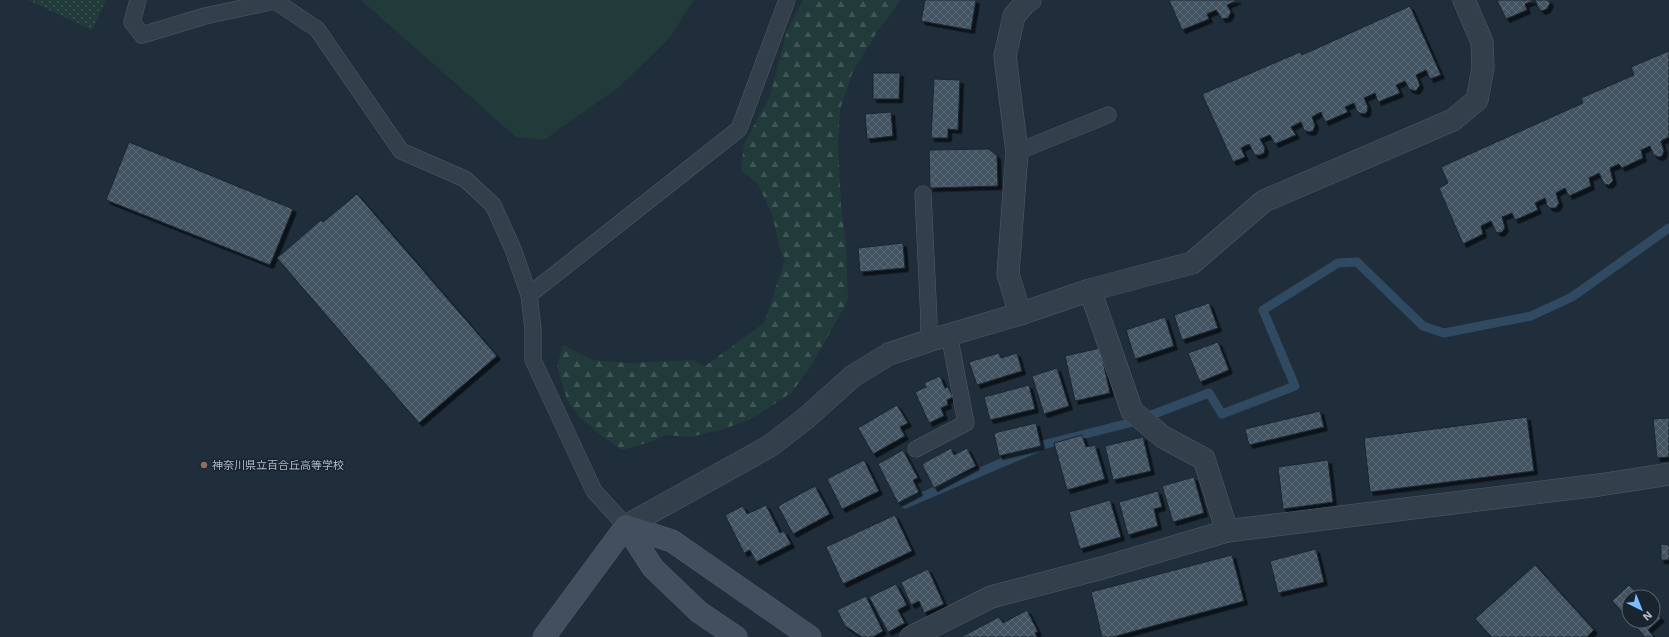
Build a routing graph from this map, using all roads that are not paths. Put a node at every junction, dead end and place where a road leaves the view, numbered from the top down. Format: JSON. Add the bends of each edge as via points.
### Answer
{"nodes":[{"id":1,"x":138,"y":0,"type":"edge"},
{"id":2,"x":787,"y":0,"type":"edge"},
{"id":3,"x":1464,"y":0,"type":"edge"},
{"id":4,"x":1027,"y":1,"type":"edge"},
{"id":5,"x":1108,"y":115,"type":"dead end"},
{"id":6,"x":1017,"y":152,"type":"junction"},
{"id":7,"x":923,"y":194,"type":"dead end"},
{"id":8,"x":1090,"y":290,"type":"junction"},
{"id":9,"x":529,"y":295,"type":"junction"},
{"id":10,"x":1020,"y":314,"type":"junction"},
{"id":11,"x":949,"y":334,"type":"junction"},
{"id":12,"x":928,"y":340,"type":"junction"},
{"id":13,"x":916,"y":449,"type":"dead end"},
{"id":14,"x":1669,"y":474,"type":"edge"},
{"id":15,"x":626,"y":526,"type":"junction"},
{"id":16,"x":1226,"y":531,"type":"junction"},
{"id":17,"x":544,"y":637,"type":"edge"},
{"id":18,"x":736,"y":637,"type":"edge"},
{"id":19,"x":810,"y":637,"type":"edge"},
{"id":20,"x":911,"y":637,"type":"edge"}],
"edges":[{"from":1,"to":9,"type":"lane","via":[[132,22],[142,35],[205,16],[275,1],[317,30],[401,151],[465,179],[493,205],[513,249]]},
{"from":2,"to":9,"type":"lane","via":[[739,129]]},
{"from":3,"to":8,"type":"street","via":[[1482,42],[1483,68],[1478,100],[1453,120],[1264,201],[1192,262]]},
{"from":4,"to":6,"type":"street","via":[[1014,16],[1006,56]]},
{"from":5,"to":6,"type":"lane"},
{"from":6,"to":10,"type":"street","via":[[1008,274]]},
{"from":7,"to":12,"type":"lane"},
{"from":8,"to":10,"type":"street"},
{"from":8,"to":16,"type":"street","via":[[1132,411],[1163,437],[1204,459]]},
{"from":9,"to":15,"type":"lane","via":[[533,360],[594,491]]},
{"from":10,"to":11,"type":"street"},
{"from":11,"to":12,"type":"street"},
{"from":11,"to":13,"type":"lane","via":[[966,423]]},
{"from":12,"to":15,"type":"street","via":[[889,354],[853,376],[770,446]]},
{"from":14,"to":16,"type":"street"},
{"from":15,"to":17,"type":"street"},
{"from":15,"to":18,"type":"street","via":[[653,568],[699,612]]},
{"from":15,"to":19,"type":"street","via":[[672,540]]},
{"from":16,"to":20,"type":"street","via":[[992,597]]}]}
